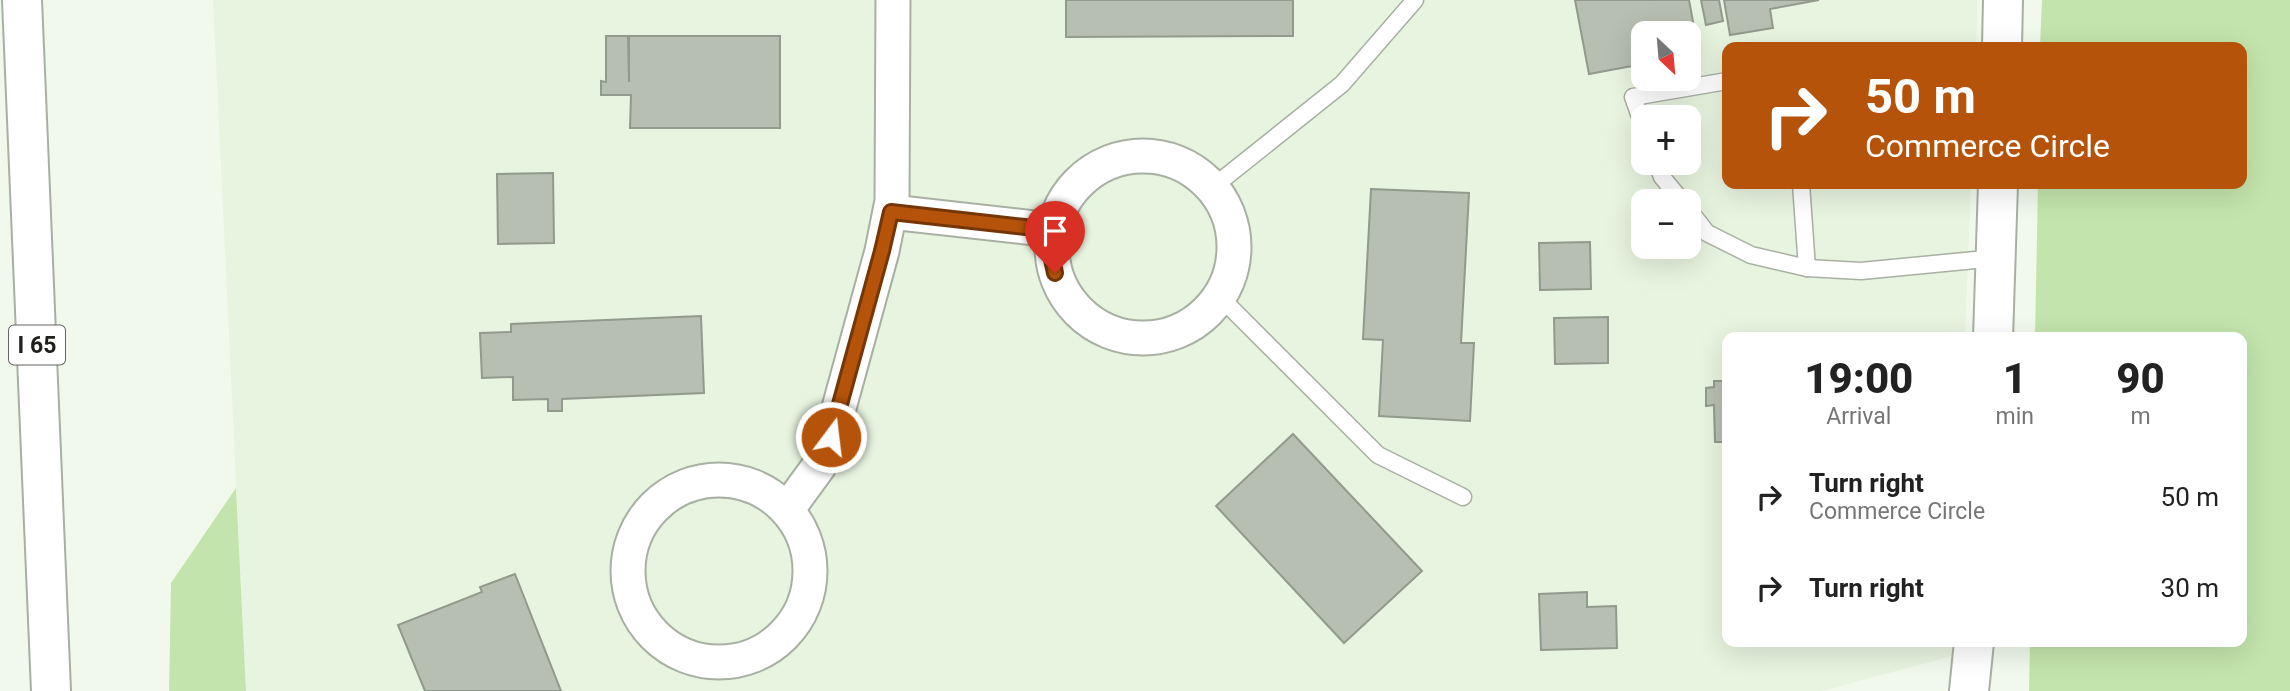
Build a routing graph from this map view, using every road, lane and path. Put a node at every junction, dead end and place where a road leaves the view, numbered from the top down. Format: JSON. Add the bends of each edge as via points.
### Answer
{"nodes":[{"id":1,"x":22,"y":0,"type":"edge"},
{"id":2,"x":893,"y":0,"type":"edge"},
{"id":3,"x":1415,"y":0,"type":"edge"},
{"id":4,"x":2003,"y":0,"type":"edge"},
{"id":5,"x":2002,"y":42,"type":"edge"},
{"id":6,"x":1722,"y":82,"type":"edge"},
{"id":7,"x":1636,"y":105,"type":"edge"},
{"id":8,"x":1661,"y":175,"type":"edge"},
{"id":9,"x":1213,"y":187,"type":"junction"},
{"id":10,"x":1672,"y":189,"type":"edge"},
{"id":11,"x":1801,"y":189,"type":"edge"},
{"id":12,"x":1998,"y":189,"type":"edge"},
{"id":13,"x":891,"y":212,"type":"junction"},
{"id":14,"x":1701,"y":225,"type":"edge"},
{"id":15,"x":1052,"y":230,"type":"junction"},
{"id":16,"x":1996,"y":258,"type":"junction"},
{"id":17,"x":1807,"y":268,"type":"junction"},
{"id":18,"x":1219,"y":296,"type":"junction"},
{"id":19,"x":1993,"y":332,"type":"edge"},
{"id":20,"x":1463,"y":497,"type":"dead end"},
{"id":21,"x":787,"y":510,"type":"junction"},
{"id":22,"x":1973,"y":647,"type":"edge"},
{"id":23,"x":51,"y":691,"type":"edge"},
{"id":24,"x":1969,"y":691,"type":"edge"}],
"edges":[{"from":1,"to":23,"type":"main road","number":"I 65"},
{"from":2,"to":13,"type":"street"},
{"from":3,"to":9,"type":"lane","via":[[1342,84]]},
{"from":4,"to":5,"type":"main road"},
{"from":6,"to":7,"type":"lane","via":[[1633,97]]},
{"from":8,"to":10,"type":"lane"},
{"from":9,"to":15,"type":"street","via":[[1180,163],[1161,158],[1116,162],[1076,185]]},
{"from":9,"to":18,"type":"street","via":[[1231,222],[1235,246],[1232,270]]},
{"from":11,"to":17,"type":"lane"},
{"from":12,"to":16,"type":"main road"},
{"from":13,"to":15,"type":"street"},
{"from":13,"to":21,"type":"street","via":[[831,437],[819,466]]},
{"from":14,"to":17,"type":"lane","via":[[1707,233],[1751,255]]},
{"from":15,"to":18,"type":"street","via":[[1050,250],[1065,292],[1089,320],[1107,331],[1153,337],[1176,330],[1211,308]]},
{"from":16,"to":17,"type":"lane","via":[[1861,271]]},
{"from":16,"to":19,"type":"main road"},
{"from":18,"to":20,"type":"lane","via":[[1378,455]]},
{"from":21,"to":21,"type":"street","via":[[769,495],[727,480],[681,488],[646,516],[634,536],[628,582],[634,604],[661,642],[706,661],[755,655],[776,642],[799,613],[810,578],[801,530]]},
{"from":22,"to":24,"type":"main road"}]}
